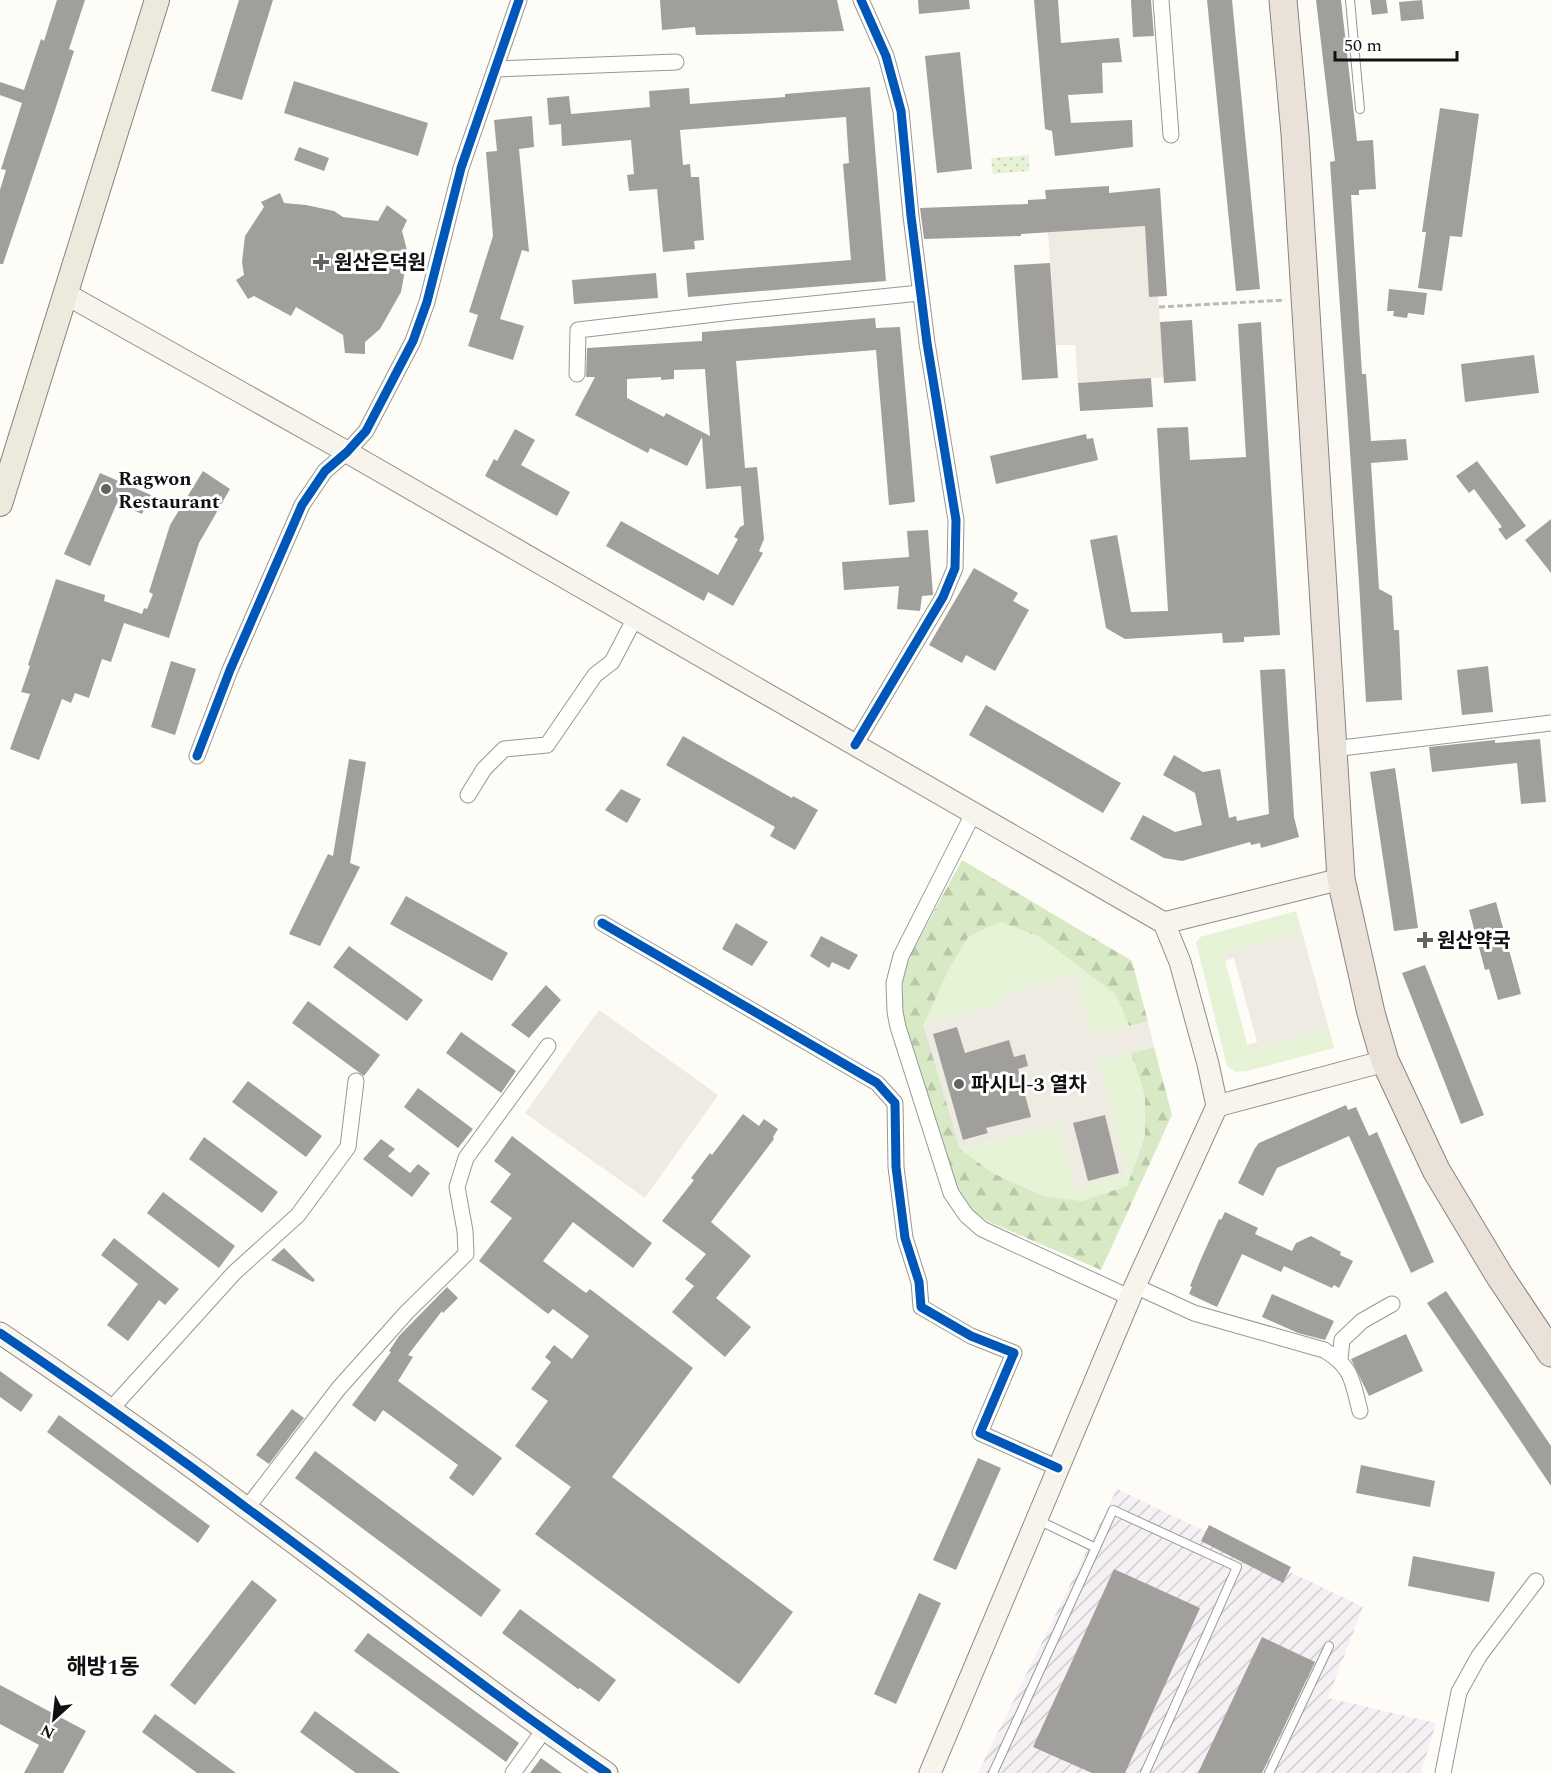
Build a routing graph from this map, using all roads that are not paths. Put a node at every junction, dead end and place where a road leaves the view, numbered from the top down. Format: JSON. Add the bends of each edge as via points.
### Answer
{"nodes":[{"id":1,"x":157,"y":0,"type":"edge"},
{"id":2,"x":519,"y":0,"type":"edge"},
{"id":3,"x":861,"y":0,"type":"edge"},
{"id":4,"x":1161,"y":0,"type":"edge"},
{"id":5,"x":1283,"y":0,"type":"edge"},
{"id":6,"x":1350,"y":0,"type":"edge"},
{"id":7,"x":676,"y":62,"type":"dead end"},
{"id":8,"x":495,"y":69,"type":"junction"},
{"id":9,"x":1360,"y":109,"type":"dead end"},
{"id":10,"x":1171,"y":135,"type":"dead end"},
{"id":11,"x":920,"y":292,"type":"junction"},
{"id":12,"x":66,"y":294,"type":"junction"},
{"id":13,"x":578,"y":374,"type":"dead end"},
{"id":14,"x":347,"y":452,"type":"junction"},
{"id":15,"x":0,"y":504,"type":"edge"},
{"id":16,"x":635,"y":618,"type":"junction"},
{"id":17,"x":1551,"y":723,"type":"edge"},
{"id":18,"x":855,"y":745,"type":"junction"},
{"id":19,"x":1334,"y":749,"type":"junction"},
{"id":20,"x":197,"y":756,"type":"dead end"},
{"id":21,"x":468,"y":795,"type":"dead end"},
{"id":22,"x":974,"y":812,"type":"junction"},
{"id":23,"x":1341,"y":879,"type":"junction"},
{"id":24,"x":602,"y":923,"type":"dead end"},
{"id":25,"x":1164,"y":923,"type":"junction"},
{"id":26,"x":548,"y":1046,"type":"dead end"},
{"id":27,"x":1385,"y":1061,"type":"junction"},
{"id":28,"x":356,"y":1081,"type":"dead end"},
{"id":29,"x":1217,"y":1106,"type":"junction"},
{"id":30,"x":1133,"y":1292,"type":"junction"},
{"id":31,"x":1392,"y":1304,"type":"dead end"},
{"id":32,"x":0,"y":1333,"type":"edge"},
{"id":33,"x":1551,"y":1353,"type":"edge"},
{"id":34,"x":1340,"y":1359,"type":"junction"},
{"id":35,"x":111,"y":1409,"type":"junction"},
{"id":36,"x":1360,"y":1411,"type":"dead end"},
{"id":37,"x":1058,"y":1468,"type":"junction"},
{"id":38,"x":247,"y":1508,"type":"junction"},
{"id":39,"x":1036,"y":1519,"type":"junction"},
{"id":40,"x":1096,"y":1548,"type":"junction"},
{"id":41,"x":1536,"y":1581,"type":"dead end"},
{"id":42,"x":1329,"y":1646,"type":"dead end"},
{"id":43,"x":544,"y":1730,"type":"junction"},
{"id":44,"x":513,"y":1773,"type":"edge"},
{"id":45,"x":607,"y":1773,"type":"edge"},
{"id":46,"x":930,"y":1773,"type":"edge"},
{"id":47,"x":993,"y":1773,"type":"edge"},
{"id":48,"x":1145,"y":1773,"type":"edge"},
{"id":49,"x":1269,"y":1773,"type":"edge"},
{"id":50,"x":1443,"y":1773,"type":"edge"}],
"edges":[{"from":1,"to":12,"type":"main road"},
{"from":2,"to":8,"type":"street"},
{"from":3,"to":11,"type":"street","via":[[886,56],[901,111]]},
{"from":4,"to":10,"type":"street"},
{"from":5,"to":19,"type":"highway"},
{"from":6,"to":9,"type":"lane"},
{"from":7,"to":8,"type":"street"},
{"from":8,"to":14,"type":"street","via":[[461,168],[427,302],[412,341],[366,431]]},
{"from":11,"to":13,"type":"street","via":[[578,330]]},
{"from":11,"to":18,"type":"street","via":[[956,520],[955,568],[924,631]]},
{"from":12,"to":14,"type":"main road"},
{"from":12,"to":15,"type":"main road"},
{"from":14,"to":16,"type":"main road"},
{"from":14,"to":20,"type":"street","via":[[325,471],[302,505]]},
{"from":16,"to":18,"type":"main road"},
{"from":16,"to":21,"type":"street","via":[[612,662],[595,675],[547,745],[504,749],[484,769]]},
{"from":17,"to":19,"type":"street"},
{"from":18,"to":22,"type":"main road"},
{"from":19,"to":23,"type":"highway"},
{"from":22,"to":25,"type":"main road"},
{"from":22,"to":30,"type":"street","via":[[901,956],[894,983],[898,1027],[951,1193],[982,1229]]},
{"from":23,"to":25,"type":"main road"},
{"from":23,"to":27,"type":"highway"},
{"from":24,"to":37,"type":"street","via":[[877,1083],[894,1103],[896,1167],[905,1238],[919,1282],[921,1307],[971,1336],[1014,1353],[980,1433]]},
{"from":25,"to":29,"type":"main road","via":[[1180,962]]},
{"from":26,"to":38,"type":"street","via":[[466,1158],[457,1186],[466,1254],[339,1388]]},
{"from":27,"to":29,"type":"main road"},
{"from":27,"to":33,"type":"highway","via":[[1436,1170]]},
{"from":28,"to":35,"type":"street","via":[[348,1147],[298,1215],[234,1273]]},
{"from":29,"to":30,"type":"main road"},
{"from":30,"to":34,"type":"street","via":[[1324,1350]]},
{"from":30,"to":37,"type":"main road"},
{"from":31,"to":34,"type":"street","via":[[1362,1321],[1342,1340]]},
{"from":32,"to":35,"type":"main road"},
{"from":34,"to":36,"type":"street","via":[[1350,1375]]},
{"from":35,"to":38,"type":"main road"},
{"from":37,"to":39,"type":"main road"},
{"from":38,"to":43,"type":"main road"},
{"from":39,"to":40,"type":"lane"},
{"from":39,"to":46,"type":"main road"},
{"from":40,"to":47,"type":"lane"},
{"from":40,"to":48,"type":"lane","via":[[1113,1510],[1237,1567]]},
{"from":41,"to":50,"type":"street","via":[[1479,1656],[1459,1692]]},
{"from":42,"to":49,"type":"lane"},
{"from":43,"to":44,"type":"street"},
{"from":43,"to":45,"type":"main road"}]}
